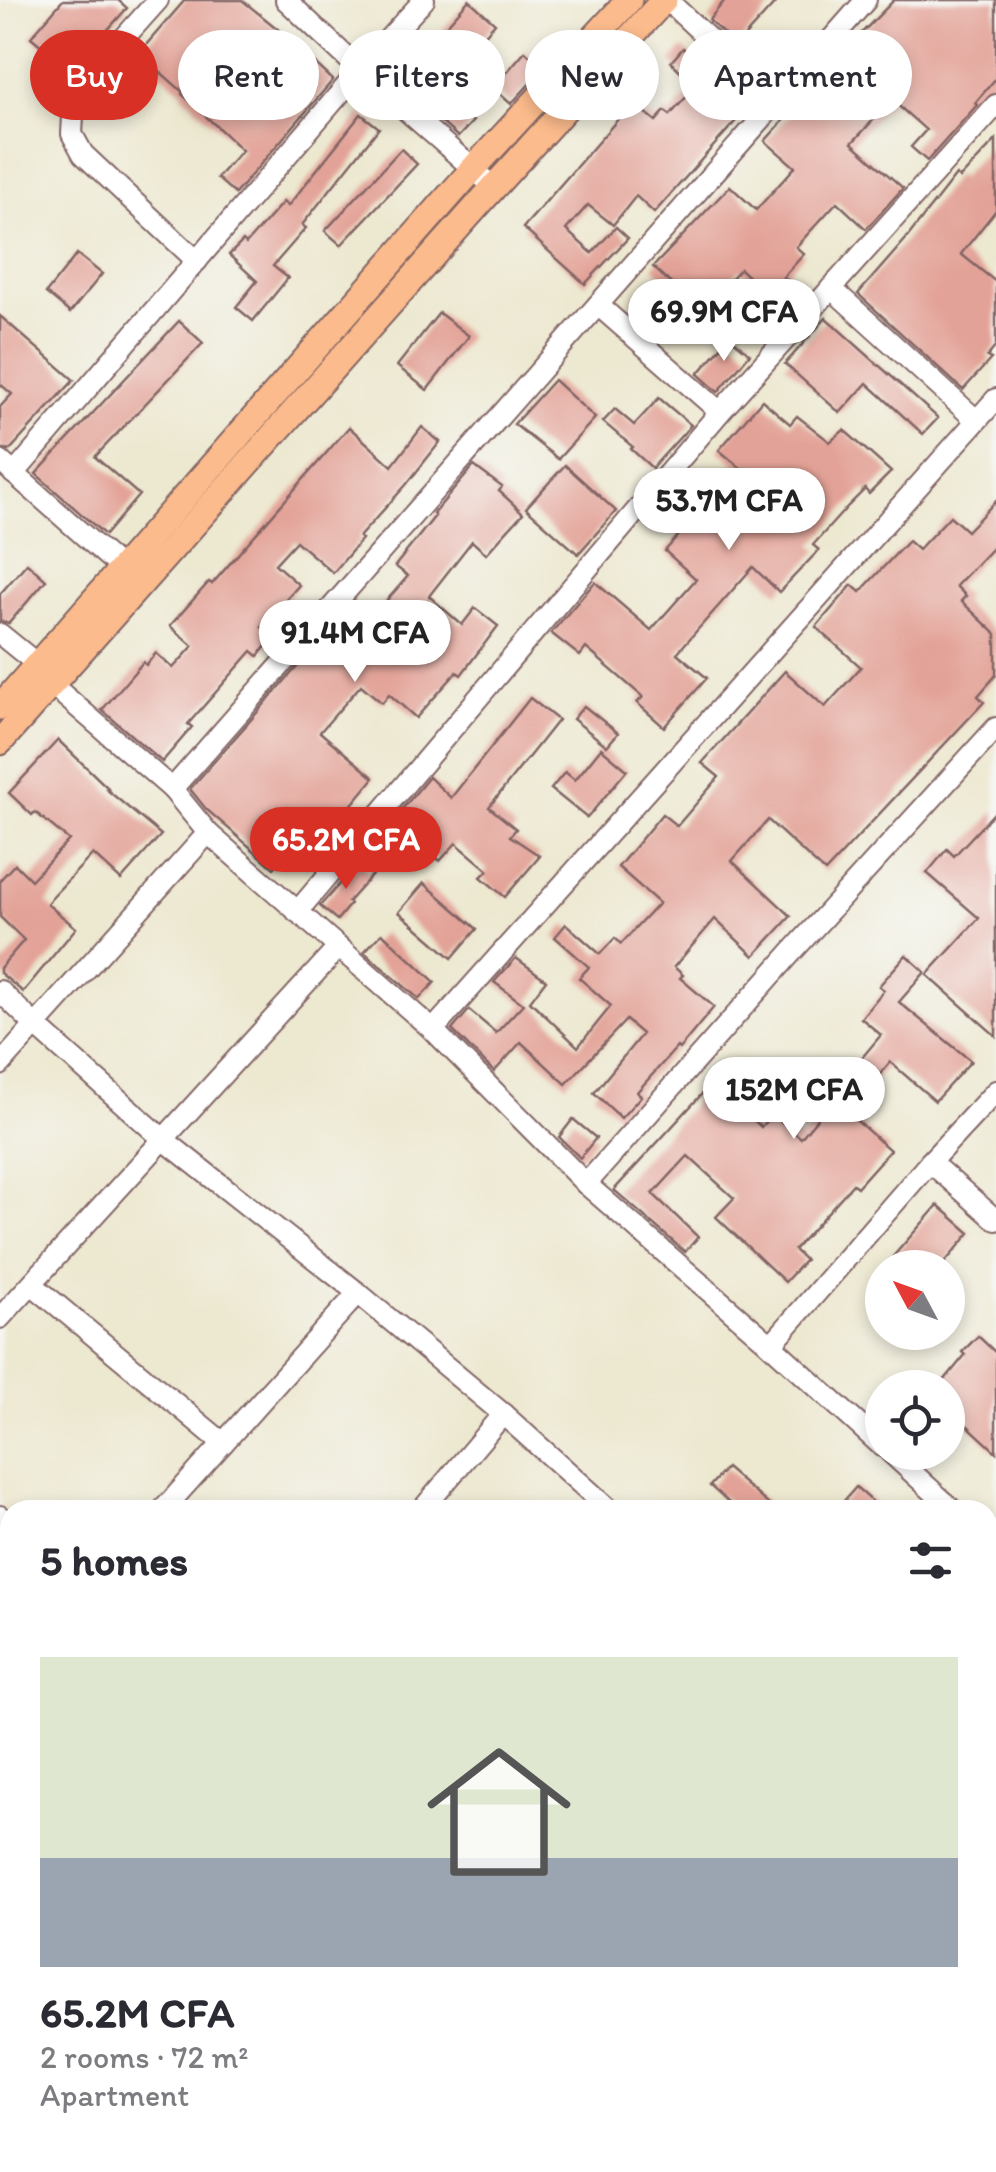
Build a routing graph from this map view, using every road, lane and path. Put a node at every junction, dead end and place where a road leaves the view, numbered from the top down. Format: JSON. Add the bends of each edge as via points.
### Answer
{"nodes":[{"id":1,"x":158,"y":0,"type":"edge"},
{"id":2,"x":286,"y":0,"type":"edge"},
{"id":3,"x":424,"y":0,"type":"edge"},
{"id":4,"x":629,"y":0,"type":"edge"},
{"id":5,"x":666,"y":0,"type":"edge"},
{"id":6,"x":866,"y":0,"type":"edge"},
{"id":7,"x":397,"y":30,"type":"edge"},
{"id":8,"x":698,"y":30,"type":"edge"},
{"id":9,"x":840,"y":30,"type":"edge"},
{"id":10,"x":339,"y":50,"type":"edge"},
{"id":11,"x":339,"y":95,"type":"edge"},
{"id":12,"x":996,"y":105,"type":"edge"},
{"id":13,"x":416,"y":120,"type":"edge"},
{"id":14,"x":760,"y":120,"type":"edge"},
{"id":15,"x":472,"y":170,"type":"junction"},
{"id":16,"x":494,"y":187,"type":"junction"},
{"id":17,"x":197,"y":261,"type":"junction"},
{"id":18,"x":831,"y":288,"type":"junction"},
{"id":19,"x":598,"y":304,"type":"junction"},
{"id":20,"x":996,"y":399,"type":"edge"},
{"id":21,"x":720,"y":412,"type":"junction"},
{"id":22,"x":976,"y":420,"type":"junction"},
{"id":23,"x":7,"y":468,"type":"edge"},
{"id":24,"x":131,"y":577,"type":"junction"},
{"id":25,"x":0,"y":634,"type":"edge"},
{"id":26,"x":44,"y":675,"type":"junction"},
{"id":27,"x":0,"y":707,"type":"edge"},
{"id":28,"x":996,"y":728,"type":"edge"},
{"id":29,"x":0,"y":742,"type":"edge"},
{"id":30,"x":172,"y":789,"type":"junction"},
{"id":31,"x":208,"y":833,"type":"junction"},
{"id":32,"x":297,"y":912,"type":"junction"},
{"id":33,"x":338,"y":948,"type":"junction"},
{"id":34,"x":0,"y":991,"type":"edge"},
{"id":35,"x":36,"y":1026,"type":"junction"},
{"id":36,"x":433,"y":1030,"type":"junction"},
{"id":37,"x":0,"y":1065,"type":"edge"},
{"id":38,"x":996,"y":1091,"type":"edge"},
{"id":39,"x":163,"y":1140,"type":"junction"},
{"id":40,"x":930,"y":1162,"type":"junction"},
{"id":41,"x":586,"y":1184,"type":"junction"},
{"id":42,"x":996,"y":1220,"type":"edge"},
{"id":43,"x":33,"y":1285,"type":"junction"},
{"id":44,"x":358,"y":1294,"type":"junction"},
{"id":45,"x":0,"y":1318,"type":"edge"},
{"id":46,"x":771,"y":1344,"type":"junction"},
{"id":47,"x":503,"y":1414,"type":"junction"},
{"id":48,"x":865,"y":1430,"type":"edge"},
{"id":49,"x":223,"y":1443,"type":"junction"},
{"id":50,"x":910,"y":1470,"type":"edge"},
{"id":51,"x":172,"y":1500,"type":"edge"},
{"id":52,"x":430,"y":1500,"type":"edge"},
{"id":53,"x":599,"y":1500,"type":"edge"},
{"id":54,"x":943,"y":1500,"type":"edge"}],
"edges":[{"from":1,"to":17,"type":"street","via":[[82,84],[72,134],[83,154]]},
{"from":2,"to":10,"type":"street"},
{"from":3,"to":7,"type":"street"},
{"from":4,"to":15,"type":"main road"},
{"from":5,"to":8,"type":"street"},
{"from":5,"to":16,"type":"main road"},
{"from":6,"to":9,"type":"street"},
{"from":11,"to":17,"type":"street"},
{"from":12,"to":18,"type":"street"},
{"from":13,"to":15,"type":"street"},
{"from":14,"to":19,"type":"street"},
{"from":15,"to":16,"type":"street"},
{"from":15,"to":24,"type":"main road"},
{"from":16,"to":24,"type":"main road"},
{"from":17,"to":23,"type":"street"},
{"from":18,"to":21,"type":"street"},
{"from":18,"to":22,"type":"street"},
{"from":19,"to":21,"type":"street"},
{"from":19,"to":30,"type":"street"},
{"from":20,"to":22,"type":"street"},
{"from":21,"to":32,"type":"street"},
{"from":22,"to":36,"type":"street"},
{"from":23,"to":24,"type":"street"},
{"from":24,"to":26,"type":"main road"},
{"from":25,"to":26,"type":"street"},
{"from":26,"to":27,"type":"main road"},
{"from":26,"to":29,"type":"main road"},
{"from":26,"to":30,"type":"street"},
{"from":28,"to":41,"type":"street"},
{"from":30,"to":31,"type":"street"},
{"from":31,"to":32,"type":"street"},
{"from":31,"to":35,"type":"street"},
{"from":32,"to":33,"type":"street"},
{"from":33,"to":36,"type":"street"},
{"from":33,"to":39,"type":"street"},
{"from":34,"to":35,"type":"street"},
{"from":35,"to":37,"type":"street"},
{"from":35,"to":39,"type":"street"},
{"from":36,"to":41,"type":"street"},
{"from":38,"to":40,"type":"street"},
{"from":39,"to":43,"type":"street"},
{"from":39,"to":44,"type":"street"},
{"from":40,"to":42,"type":"street"},
{"from":40,"to":46,"type":"street"},
{"from":41,"to":46,"type":"street"},
{"from":43,"to":45,"type":"street"},
{"from":43,"to":49,"type":"street"},
{"from":44,"to":47,"type":"street"},
{"from":44,"to":49,"type":"street"},
{"from":46,"to":48,"type":"street"},
{"from":47,"to":52,"type":"street"},
{"from":47,"to":53,"type":"street"},
{"from":49,"to":51,"type":"street"},
{"from":50,"to":54,"type":"street"}]}
